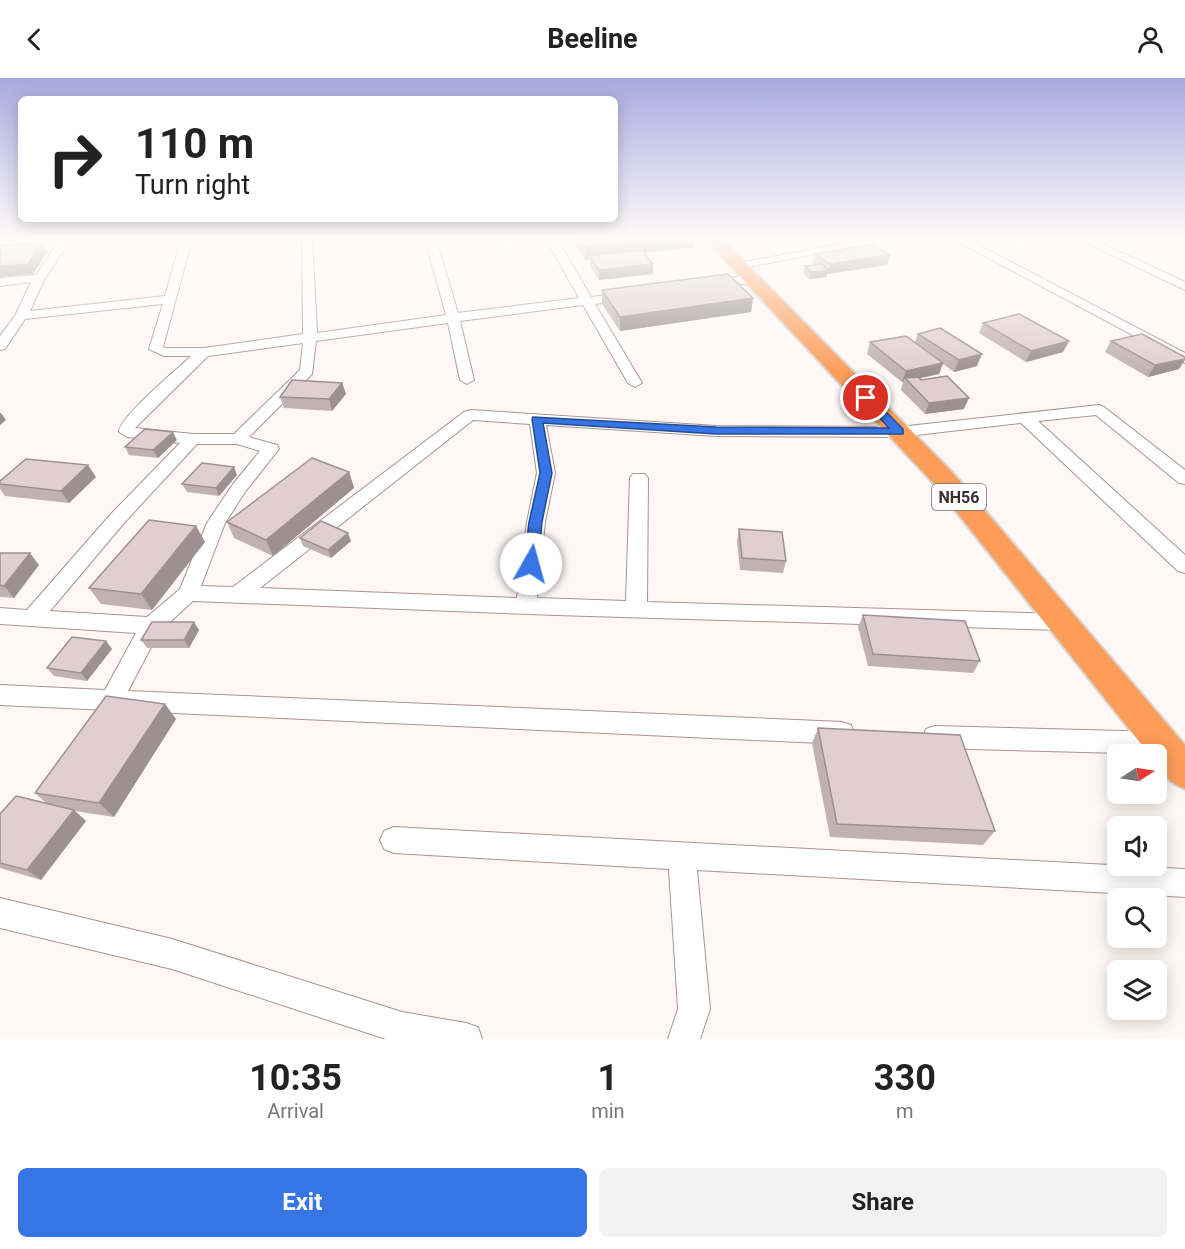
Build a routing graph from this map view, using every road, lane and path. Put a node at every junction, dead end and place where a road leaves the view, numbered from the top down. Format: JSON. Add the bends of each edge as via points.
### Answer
{"nodes":[{"id":1,"x":36,"y":284,"type":"edge"},
{"id":2,"x":174,"y":284,"type":"edge"},
{"id":3,"x":308,"y":284,"type":"edge"},
{"id":4,"x":443,"y":284,"type":"edge"},
{"id":5,"x":577,"y":284,"type":"edge"},
{"id":6,"x":703,"y":284,"type":"edge"},
{"id":7,"x":756,"y":284,"type":"edge"},
{"id":8,"x":1042,"y":284,"type":"edge"},
{"id":9,"x":692,"y":287,"type":"edge"},
{"id":10,"x":646,"y":293,"type":"edge"},
{"id":11,"x":170,"y":299,"type":"junction"},
{"id":12,"x":588,"y":302,"type":"junction"},
{"id":13,"x":21,"y":316,"type":"junction"},
{"id":14,"x":453,"y":318,"type":"junction"},
{"id":15,"x":310,"y":337,"type":"junction"},
{"id":16,"x":0,"y":348,"type":"edge"},
{"id":17,"x":204,"y":352,"type":"junction"},
{"id":18,"x":0,"y":357,"type":"edge"},
{"id":19,"x":1185,"y":360,"type":"edge"},
{"id":20,"x":467,"y":380,"type":"dead end"},
{"id":21,"x":635,"y":383,"type":"dead end"},
{"id":22,"x":1025,"y":418,"type":"junction"},
{"id":23,"x":537,"y":419,"type":"junction"},
{"id":24,"x":899,"y":432,"type":"junction"},
{"id":25,"x":193,"y":439,"type":"junction"},
{"id":26,"x":237,"y":439,"type":"junction"},
{"id":27,"x":1185,"y":461,"type":"edge"},
{"id":28,"x":1167,"y":464,"type":"junction"},
{"id":29,"x":639,"y":478,"type":"dead end"},
{"id":30,"x":1185,"y":479,"type":"edge"},
{"id":31,"x":1185,"y":566,"type":"edge"},
{"id":32,"x":188,"y":593,"type":"junction"},
{"id":33,"x":237,"y":595,"type":"junction"},
{"id":34,"x":526,"y":606,"type":"junction"},
{"id":35,"x":636,"y":609,"type":"junction"},
{"id":36,"x":0,"y":616,"type":"edge"},
{"id":37,"x":32,"y":618,"type":"junction"},
{"id":38,"x":1062,"y":622,"type":"junction"},
{"id":39,"x":151,"y":626,"type":"junction"},
{"id":40,"x":0,"y":695,"type":"edge"},
{"id":41,"x":111,"y":701,"type":"junction"},
{"id":42,"x":868,"y":734,"type":"edge"},
{"id":43,"x":916,"y":736,"type":"edge"},
{"id":44,"x":1161,"y":742,"type":"junction"},
{"id":45,"x":1185,"y":772,"type":"edge"},
{"id":46,"x":394,"y":840,"type":"dead end"},
{"id":47,"x":682,"y":855,"type":"junction"},
{"id":48,"x":1185,"y":883,"type":"edge"},
{"id":49,"x":0,"y":913,"type":"edge"},
{"id":50,"x":400,"y":1034,"type":"edge"},
{"id":51,"x":466,"y":1039,"type":"edge"},
{"id":52,"x":684,"y":1039,"type":"edge"}],
"edges":[{"from":1,"to":13,"type":"street"},
{"from":2,"to":11,"type":"street"},
{"from":3,"to":15,"type":"street"},
{"from":4,"to":14,"type":"street"},
{"from":5,"to":12,"type":"street"},
{"from":6,"to":9,"type":"street"},
{"from":7,"to":24,"type":"highway","number":"NH56"},
{"from":8,"to":19,"type":"street"},
{"from":10,"to":12,"type":"street"},
{"from":11,"to":13,"type":"street"},
{"from":11,"to":17,"type":"street","via":[[156,350]]},
{"from":12,"to":14,"type":"street"},
{"from":12,"to":21,"type":"street"},
{"from":13,"to":16,"type":"street"},
{"from":14,"to":15,"type":"street"},
{"from":14,"to":20,"type":"street"},
{"from":15,"to":17,"type":"street"},
{"from":15,"to":26,"type":"street","via":[[307,371]]},
{"from":16,"to":18,"type":"street"},
{"from":17,"to":25,"type":"street","via":[[127,427],[127,432]]},
{"from":22,"to":24,"type":"street"},
{"from":22,"to":28,"type":"street","via":[[1099,410]]},
{"from":22,"to":31,"type":"street"},
{"from":23,"to":24,"type":"street","via":[[716,430]]},
{"from":23,"to":33,"type":"street","via":[[470,415]]},
{"from":23,"to":34,"type":"street","via":[[546,473]]},
{"from":24,"to":38,"type":"highway","number":"NH56","via":[[944,479]]},
{"from":25,"to":26,"type":"street"},
{"from":25,"to":37,"type":"street","via":[[117,519]]},
{"from":26,"to":32,"type":"street","via":[[271,449],[216,523]]},
{"from":27,"to":28,"type":"street"},
{"from":28,"to":30,"type":"street"},
{"from":29,"to":35,"type":"street"},
{"from":32,"to":33,"type":"street"},
{"from":32,"to":39,"type":"street"},
{"from":33,"to":34,"type":"street"},
{"from":34,"to":35,"type":"street"},
{"from":35,"to":38,"type":"street"},
{"from":36,"to":37,"type":"street"},
{"from":37,"to":39,"type":"street"},
{"from":38,"to":44,"type":"highway","number":"NH56"},
{"from":39,"to":41,"type":"street"},
{"from":40,"to":41,"type":"street"},
{"from":41,"to":42,"type":"street"},
{"from":43,"to":44,"type":"street"},
{"from":44,"to":45,"type":"highway","number":"NH56"},
{"from":46,"to":47,"type":"street"},
{"from":47,"to":48,"type":"street"},
{"from":47,"to":52,"type":"street","via":[[694,1009]]},
{"from":49,"to":50,"type":"street","via":[[172,954]]},
{"from":50,"to":51,"type":"street"}]}
